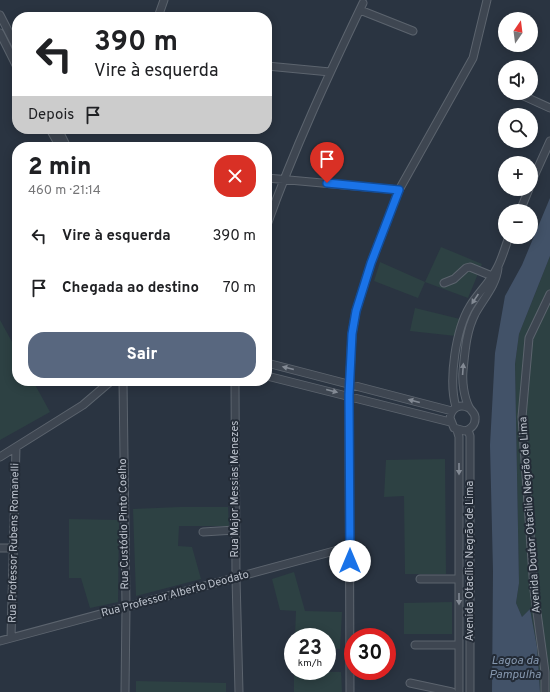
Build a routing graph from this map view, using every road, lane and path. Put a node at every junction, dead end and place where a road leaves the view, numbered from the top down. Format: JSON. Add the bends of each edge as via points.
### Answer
{"nodes":[{"id":1,"x":164,"y":0,"type":"edge"},
{"id":2,"x":487,"y":0,"type":"edge"},
{"id":3,"x":363,"y":3,"type":"dead end"},
{"id":4,"x":360,"y":10,"type":"junction"},
{"id":5,"x":160,"y":12,"type":"edge"},
{"id":6,"x":0,"y":15,"type":"edge"},
{"id":7,"x":413,"y":31,"type":"dead end"},
{"id":8,"x":0,"y":32,"type":"edge"},
{"id":9,"x":12,"y":38,"type":"edge"},
{"id":10,"x":12,"y":57,"type":"edge"},
{"id":11,"x":272,"y":66,"type":"edge"},
{"id":12,"x":330,"y":72,"type":"junction"},
{"id":13,"x":532,"y":100,"type":"edge"},
{"id":14,"x":550,"y":108,"type":"edge"},
{"id":15,"x":550,"y":141,"type":"edge"},
{"id":16,"x":538,"y":168,"type":"edge"},
{"id":17,"x":272,"y":178,"type":"edge"},
{"id":18,"x":284,"y":179,"type":"junction"},
{"id":19,"x":399,"y":190,"type":"junction"},
{"id":20,"x":272,"y":211,"type":"edge"},
{"id":21,"x":507,"y":244,"type":"edge"},
{"id":22,"x":498,"y":268,"type":"junction"},
{"id":23,"x":492,"y":276,"type":"junction"},
{"id":24,"x":444,"y":283,"type":"dead end"},
{"id":25,"x":550,"y":294,"type":"edge"},
{"id":26,"x":272,"y":364,"type":"edge"},
{"id":27,"x":272,"y":377,"type":"edge"},
{"id":28,"x":349,"y":384,"type":"junction"},
{"id":29,"x":104,"y":386,"type":"edge"},
{"id":30,"x":123,"y":386,"type":"edge"},
{"id":31,"x":235,"y":386,"type":"edge"},
{"id":32,"x":349,"y":395,"type":"junction"},
{"id":33,"x":469,"y":408,"type":"junction"},
{"id":34,"x":454,"y":409,"type":"junction"},
{"id":35,"x":450,"y":422,"type":"junction"},
{"id":36,"x":458,"y":430,"type":"junction"},
{"id":37,"x":468,"y":430,"type":"junction"},
{"id":38,"x":16,"y":447,"type":"junction"},
{"id":39,"x":0,"y":457,"type":"edge"},
{"id":40,"x":235,"y":530,"type":"junction"},
{"id":41,"x":203,"y":532,"type":"dead end"},
{"id":42,"x":349,"y":547,"type":"junction"},
{"id":43,"x":0,"y":548,"type":"edge"},
{"id":44,"x":14,"y":548,"type":"junction"},
{"id":45,"x":236,"y":578,"type":"junction"},
{"id":46,"x":420,"y":579,"type":"dead end"},
{"id":47,"x":459,"y":579,"type":"junction"},
{"id":48,"x":126,"y":606,"type":"junction"},
{"id":49,"x":11,"y":638,"type":"junction"},
{"id":50,"x":0,"y":641,"type":"edge"},
{"id":51,"x":415,"y":645,"type":"dead end"},
{"id":52,"x":459,"y":645,"type":"junction"},
{"id":53,"x":410,"y":683,"type":"dead end"},
{"id":54,"x":125,"y":692,"type":"edge"},
{"id":55,"x":239,"y":692,"type":"edge"},
{"id":56,"x":350,"y":692,"type":"edge"},
{"id":57,"x":452,"y":692,"type":"edge"},
{"id":58,"x":459,"y":692,"type":"edge"},
{"id":59,"x":470,"y":692,"type":"edge"},
{"id":60,"x":545,"y":692,"type":"edge"}],
"edges":[{"from":1,"to":5,"type":"street"},
{"from":2,"to":19,"type":"street","via":[[473,58]]},
{"from":3,"to":4,"type":"street"},
{"from":4,"to":7,"type":"street"},
{"from":4,"to":12,"type":"street"},
{"from":6,"to":9,"type":"street"},
{"from":8,"to":10,"type":"street"},
{"from":11,"to":12,"type":"street"},
{"from":12,"to":18,"type":"street"},
{"from":13,"to":14,"type":"street"},
{"from":15,"to":16,"type":"street"},
{"from":17,"to":18,"type":"street"},
{"from":18,"to":19,"type":"street"},
{"from":18,"to":20,"type":"street"},
{"from":19,"to":28,"type":"street","via":[[356,311]]},
{"from":21,"to":22,"type":"street"},
{"from":22,"to":23,"type":"street"},
{"from":33,"to":22,"type":"street","one_way":true,"via":[[463,375],[468,330],[494,282]]},
{"from":23,"to":24,"type":"street","via":[[470,267]]},
{"from":23,"to":34,"type":"street","one_way":true,"via":[[469,307],[463,323],[453,363]]},
{"from":25,"to":60,"type":"street","name":"Avenida Doutor Otacilio Negrão de Lima","via":[[529,338],[522,417],[534,590],[545,672]]},
{"from":28,"to":26,"type":"street","one_way":true},
{"from":27,"to":32,"type":"street","one_way":true},
{"from":28,"to":32,"type":"street"},
{"from":34,"to":28,"type":"street","one_way":true},
{"from":29,"to":38,"type":"street","via":[[83,405]]},
{"from":30,"to":48,"type":"street","name":"Rua Custódio Pinto Coelho"},
{"from":31,"to":40,"type":"street","name":"Rua Major Messias Menezes"},
{"from":32,"to":35,"type":"street"},
{"from":32,"to":42,"type":"street"},
{"from":33,"to":34,"type":"street","via":[[462,406]]},
{"from":33,"to":37,"type":"street","via":[[475,419]]},
{"from":34,"to":35,"type":"street"},
{"from":35,"to":36,"type":"street"},
{"from":36,"to":37,"type":"street"},
{"from":36,"to":47,"type":"street","name":"Avenida Otacílio Negrão de Lima","one_way":true},
{"from":37,"to":59,"type":"street","name":"Avenida Otacílio Negrão de Lima"},
{"from":38,"to":39,"type":"street"},
{"from":38,"to":44,"type":"street","name":"Rua Professor Rubens Romanelli"},
{"from":40,"to":41,"type":"street"},
{"from":40,"to":45,"type":"street","name":"Rua Major Messias Menezes"},
{"from":42,"to":45,"type":"street","name":"Rua Professor Alberto Deodato"},
{"from":42,"to":56,"type":"street"},
{"from":43,"to":44,"type":"street"},
{"from":44,"to":49,"type":"street","name":"Rua Professor Rubens Romanelli"},
{"from":45,"to":48,"type":"street","name":"Rua Professor Alberto Deodato"},
{"from":45,"to":55,"type":"street","name":"Rua Major Messias Menezes"},
{"from":46,"to":47,"type":"street"},
{"from":47,"to":52,"type":"street","name":"Avenida Otacílio Negrão de Lima","one_way":true},
{"from":48,"to":49,"type":"street","name":"Rua Professor Alberto Deodato"},
{"from":48,"to":54,"type":"street","name":"Rua Custódio Pinto Coelho"},
{"from":49,"to":50,"type":"street","name":"Rua Professor Alberto Deodato"},
{"from":51,"to":52,"type":"street"},
{"from":52,"to":58,"type":"street","name":"Avenida Otacílio Negrão de Lima"},
{"from":53,"to":57,"type":"street"}]}
